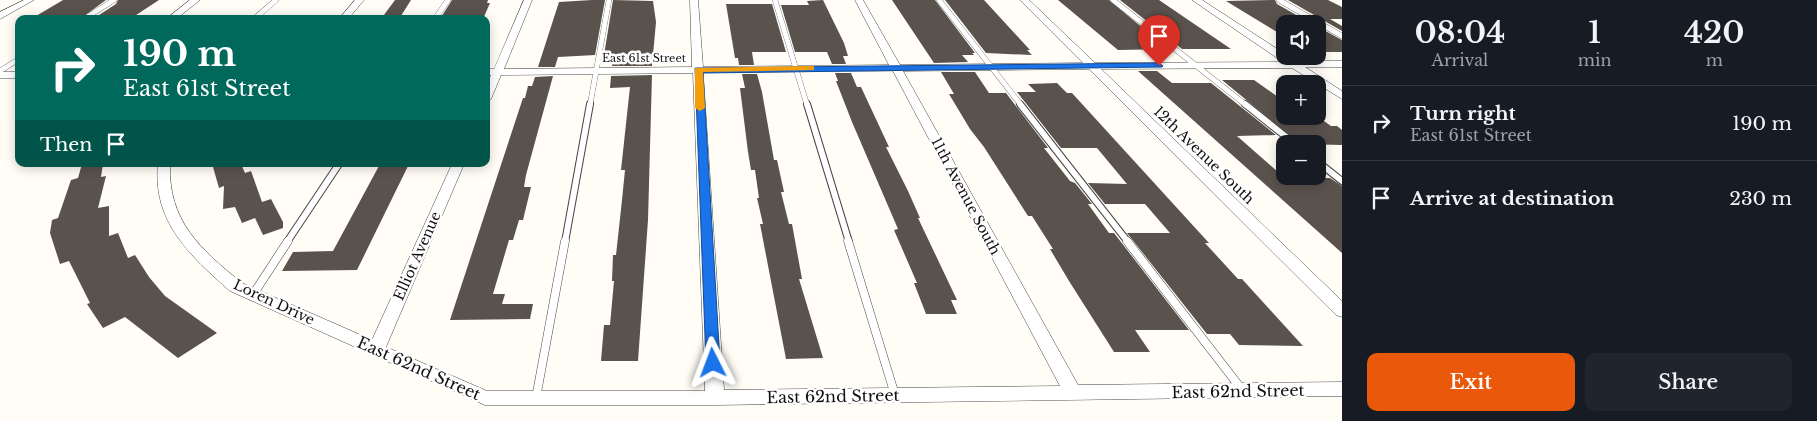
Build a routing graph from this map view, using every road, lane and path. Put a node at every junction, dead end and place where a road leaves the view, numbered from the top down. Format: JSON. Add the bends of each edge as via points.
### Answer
{"nodes":[{"id":1,"x":30,"y":0,"type":"edge"},
{"id":2,"x":114,"y":0,"type":"edge"},
{"id":3,"x":196,"y":0,"type":"edge"},
{"id":4,"x":276,"y":0,"type":"edge"},
{"id":5,"x":360,"y":0,"type":"edge"},
{"id":6,"x":448,"y":0,"type":"edge"},
{"id":7,"x":528,"y":0,"type":"edge"},
{"id":8,"x":609,"y":0,"type":"edge"},
{"id":9,"x":694,"y":0,"type":"edge"},
{"id":10,"x":775,"y":0,"type":"edge"},
{"id":11,"x":859,"y":0,"type":"edge"},
{"id":12,"x":939,"y":0,"type":"edge"},
{"id":13,"x":1024,"y":0,"type":"edge"},
{"id":14,"x":1113,"y":0,"type":"edge"},
{"id":15,"x":1196,"y":0,"type":"edge"},
{"id":16,"x":1280,"y":0,"type":"edge"},
{"id":17,"x":90,"y":15,"type":"edge"},
{"id":18,"x":175,"y":15,"type":"edge"},
{"id":19,"x":259,"y":15,"type":"edge"},
{"id":20,"x":347,"y":15,"type":"edge"},
{"id":21,"x":438,"y":15,"type":"edge"},
{"id":22,"x":0,"y":16,"type":"edge"},
{"id":23,"x":1342,"y":36,"type":"edge"},
{"id":24,"x":1276,"y":53,"type":"edge"},
{"id":25,"x":15,"y":62,"type":"edge"},
{"id":26,"x":1276,"y":64,"type":"edge"},
{"id":27,"x":1326,"y":64,"type":"edge"},
{"id":28,"x":1342,"y":64,"type":"edge"},
{"id":29,"x":1194,"y":65,"type":"junction"},
{"id":30,"x":1295,"y":65,"type":"edge"},
{"id":31,"x":990,"y":66,"type":"junction"},
{"id":32,"x":1092,"y":67,"type":"junction"},
{"id":33,"x":796,"y":68,"type":"junction"},
{"id":34,"x":896,"y":68,"type":"junction"},
{"id":35,"x":596,"y":70,"type":"junction"},
{"id":36,"x":698,"y":70,"type":"junction"},
{"id":37,"x":0,"y":71,"type":"edge"},
{"id":38,"x":490,"y":72,"type":"edge"},
{"id":39,"x":498,"y":72,"type":"junction"},
{"id":40,"x":0,"y":75,"type":"edge"},
{"id":41,"x":15,"y":75,"type":"edge"},
{"id":42,"x":490,"y":90,"type":"edge"},
{"id":43,"x":1342,"y":96,"type":"edge"},
{"id":44,"x":1283,"y":135,"type":"edge"},
{"id":45,"x":164,"y":167,"type":"edge"},
{"id":46,"x":337,"y":167,"type":"edge"},
{"id":47,"x":457,"y":167,"type":"edge"},
{"id":48,"x":1326,"y":168,"type":"edge"},
{"id":49,"x":1342,"y":181,"type":"edge"},
{"id":50,"x":254,"y":294,"type":"junction"},
{"id":51,"x":1342,"y":311,"type":"edge"},
{"id":52,"x":337,"y":332,"type":"joint"},
{"id":53,"x":377,"y":348,"type":"junction"},
{"id":54,"x":1342,"y":389,"type":"edge"},
{"id":55,"x":1072,"y":392,"type":"junction"},
{"id":56,"x":1244,"y":392,"type":"junction"},
{"id":57,"x":895,"y":395,"type":"junction"},
{"id":58,"x":536,"y":398,"type":"junction"},
{"id":59,"x":715,"y":398,"type":"junction"}],
"edges":[{"from":1,"to":22,"type":"street"},
{"from":2,"to":17,"type":"lane"},
{"from":3,"to":18,"type":"street"},
{"from":4,"to":19,"type":"lane"},
{"from":5,"to":20,"type":"street"},
{"from":6,"to":21,"type":"lane"},
{"from":7,"to":39,"type":"street"},
{"from":8,"to":35,"type":"lane"},
{"from":9,"to":36,"type":"street"},
{"from":10,"to":33,"type":"lane"},
{"from":11,"to":34,"type":"street","name":"11th Avenue South"},
{"from":12,"to":31,"type":"lane"},
{"from":13,"to":32,"type":"street","name":"12th Avenue South"},
{"from":14,"to":29,"type":"lane"},
{"from":15,"to":24,"type":"street"},
{"from":16,"to":23,"type":"lane"},
{"from":25,"to":37,"type":"lane"},
{"from":26,"to":29,"type":"street","name":"East 61st Street"},
{"from":27,"to":28,"type":"street","name":"East 61st Street"},
{"from":29,"to":32,"type":"street","name":"East 61st Street"},
{"from":29,"to":44,"type":"lane"},
{"from":30,"to":43,"type":"street"},
{"from":31,"to":32,"type":"street","name":"East 61st Street"},
{"from":31,"to":34,"type":"street","name":"East 61st Street"},
{"from":31,"to":56,"type":"lane"},
{"from":32,"to":51,"type":"street","name":"12th Avenue South"},
{"from":33,"to":34,"type":"street","name":"East 61st Street"},
{"from":33,"to":36,"type":"street","name":"East 61st Street"},
{"from":33,"to":57,"type":"lane"},
{"from":34,"to":55,"type":"street","name":"11th Avenue South"},
{"from":35,"to":36,"type":"street","name":"East 61st Street"},
{"from":35,"to":39,"type":"street","name":"East 61st Street"},
{"from":35,"to":58,"type":"lane"},
{"from":36,"to":59,"type":"street"},
{"from":38,"to":39,"type":"street","name":"East 61st Street"},
{"from":39,"to":42,"type":"street"},
{"from":40,"to":41,"type":"street"},
{"from":45,"to":50,"type":"street","name":"Loren Drive","via":[[166,201],[179,231],[202,260],[236,287]]},
{"from":46,"to":50,"type":"lane"},
{"from":47,"to":53,"type":"street","name":"Elliot Avenue"},
{"from":48,"to":49,"type":"lane"},
{"from":50,"to":52,"type":"street","name":"Loren Drive"},
{"from":52,"to":53,"type":"street","name":"East 62nd Street"},
{"from":53,"to":58,"type":"street","name":"East 62nd Street","via":[[485,398]]},
{"from":54,"to":56,"type":"street","name":"East 62nd Street"},
{"from":55,"to":56,"type":"street","name":"East 62nd Street"},
{"from":55,"to":57,"type":"street","name":"East 62nd Street"},
{"from":57,"to":59,"type":"street","name":"East 62nd Street"},
{"from":58,"to":59,"type":"street","name":"East 62nd Street"}]}
